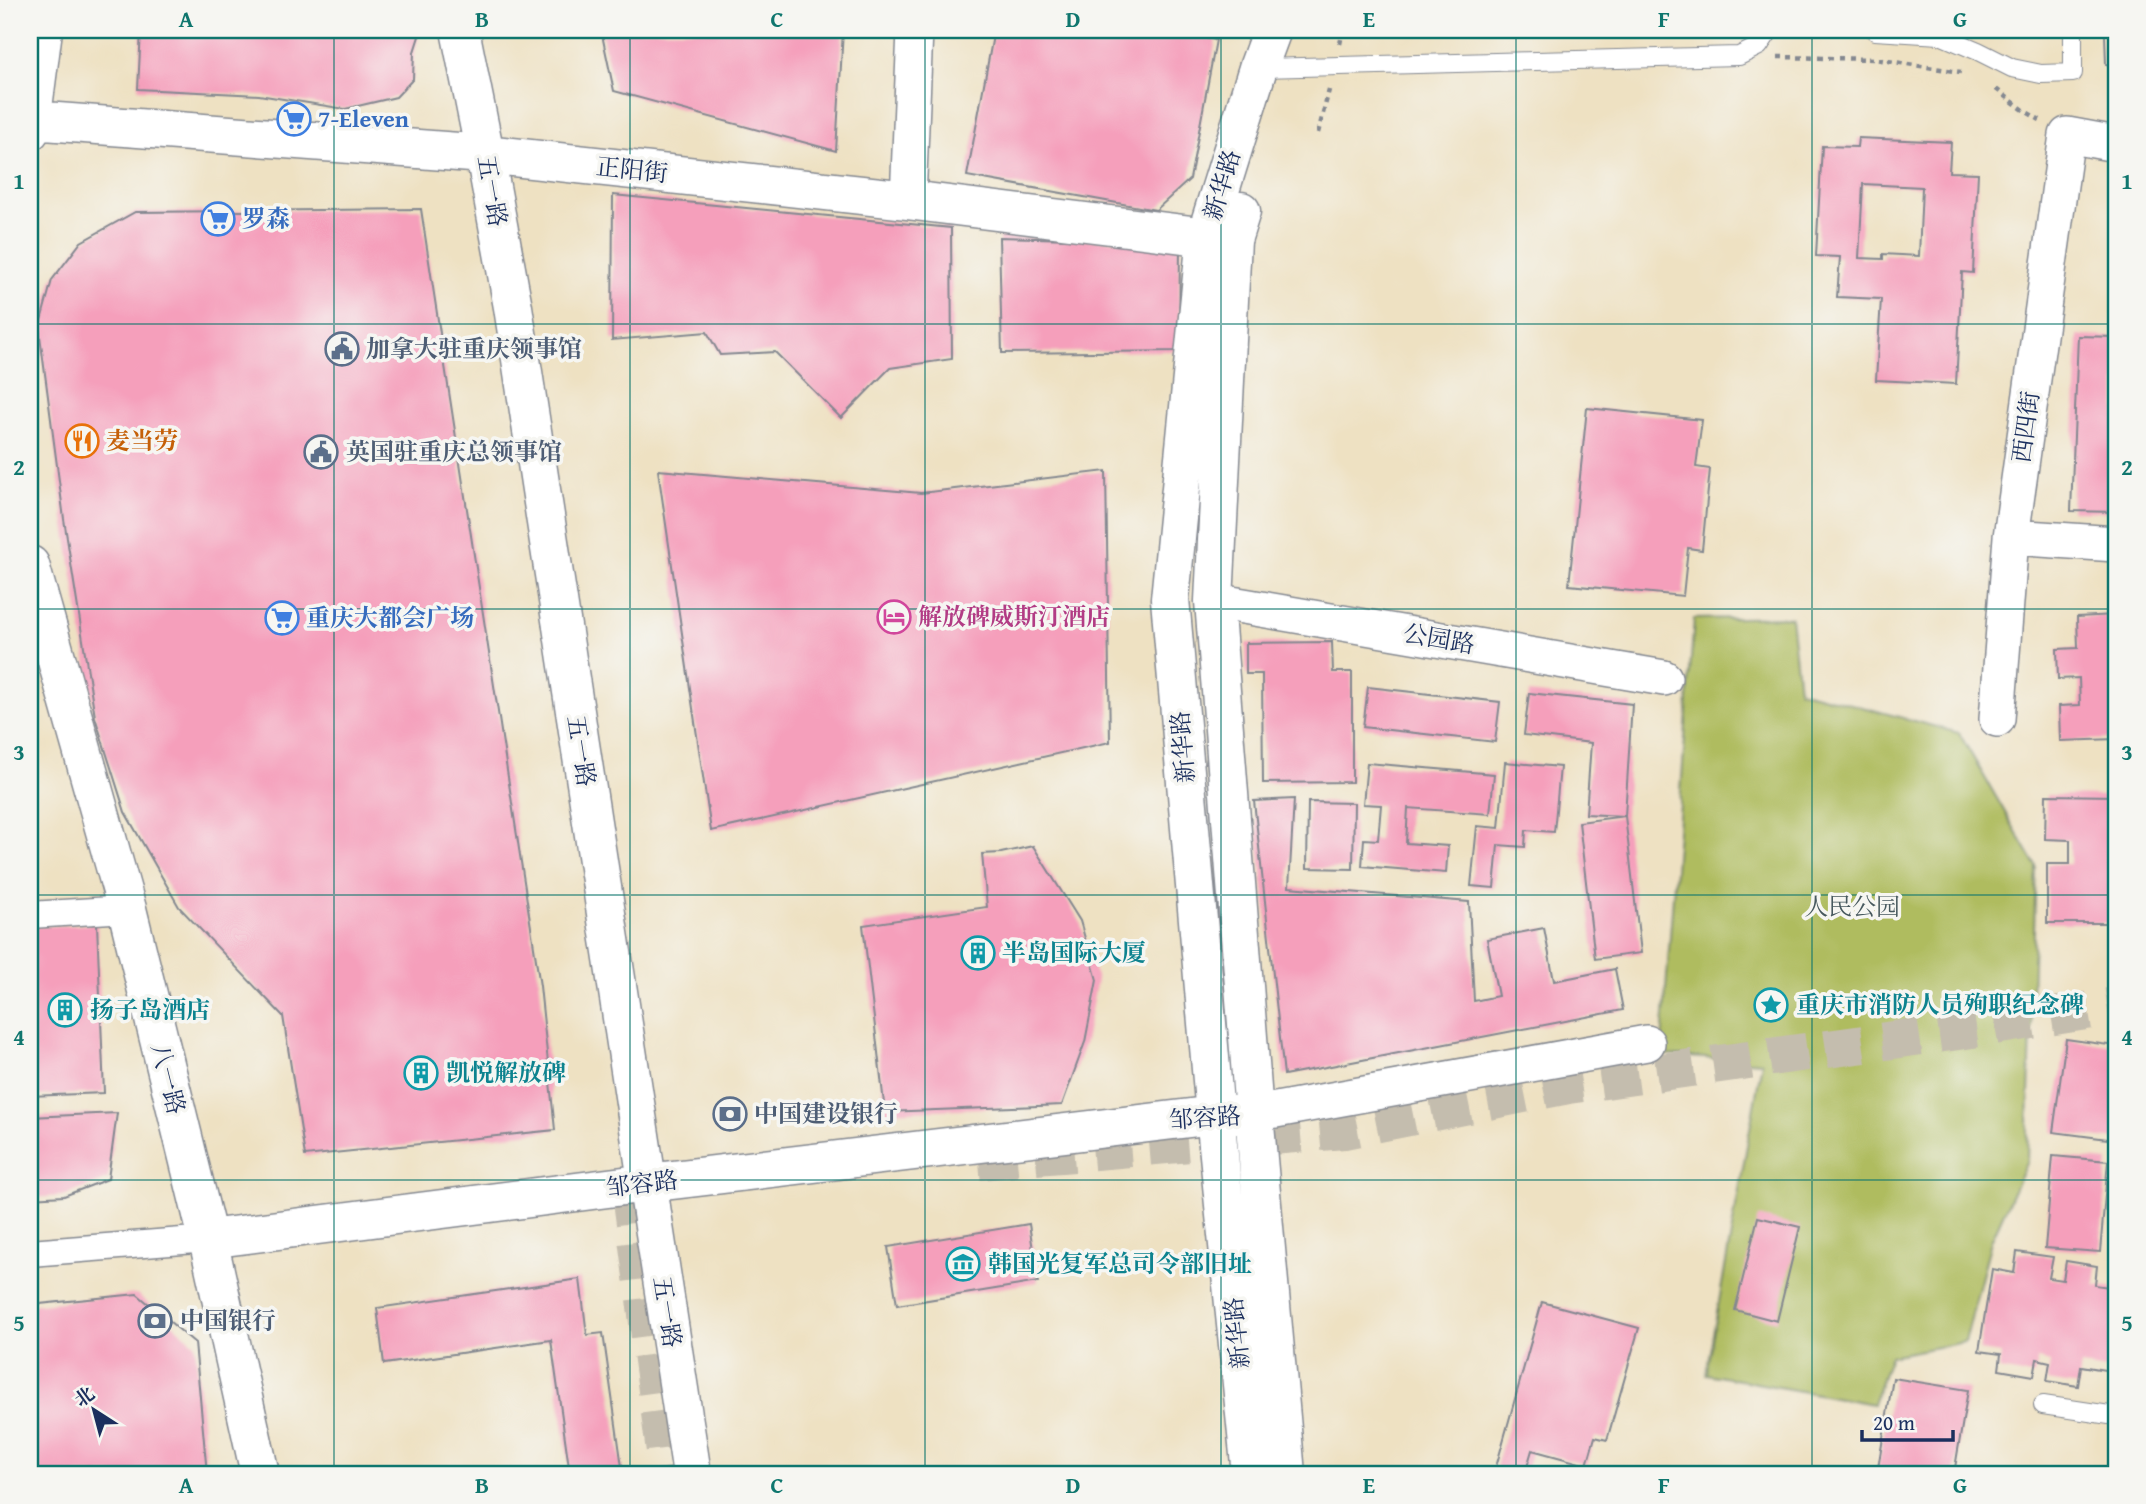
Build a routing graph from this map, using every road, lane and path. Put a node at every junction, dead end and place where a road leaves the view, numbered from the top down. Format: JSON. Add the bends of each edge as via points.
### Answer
{"nodes":[{"id":1,"x":43,"y":30,"type":"edge"},
{"id":2,"x":460,"y":30,"type":"edge"},
{"id":3,"x":915,"y":30,"type":"edge"},
{"id":4,"x":1272,"y":30,"type":"edge"},
{"id":5,"x":1299,"y":30,"type":"edge"},
{"id":6,"x":1770,"y":30,"type":"edge"},
{"id":7,"x":2073,"y":30,"type":"edge"},
{"id":8,"x":1875,"y":31,"type":"edge"},
{"id":9,"x":1739,"y":56,"type":"junction"},
{"id":10,"x":1272,"y":68,"type":"junction"},
{"id":11,"x":1964,"y":72,"type":"dead end"},
{"id":12,"x":1987,"y":82,"type":"dead end"},
{"id":13,"x":30,"y":125,"type":"edge"},
{"id":14,"x":2067,"y":135,"type":"junction"},
{"id":15,"x":2116,"y":144,"type":"edge"},
{"id":16,"x":485,"y":154,"type":"junction"},
{"id":17,"x":908,"y":200,"type":"junction"},
{"id":18,"x":1219,"y":238,"type":"junction"},
{"id":19,"x":2011,"y":537,"type":"junction"},
{"id":20,"x":2116,"y":544,"type":"edge"},
{"id":21,"x":30,"y":565,"type":"edge"},
{"id":22,"x":1214,"y":601,"type":"junction"},
{"id":23,"x":1664,"y":678,"type":"dead end"},
{"id":24,"x":1997,"y":719,"type":"dead end"},
{"id":25,"x":127,"y":909,"type":"junction"},
{"id":26,"x":30,"y":915,"type":"edge"},
{"id":27,"x":1647,"y":1043,"type":"dead end"},
{"id":28,"x":1254,"y":1114,"type":"junction"},
{"id":29,"x":1214,"y":1115,"type":"junction"},
{"id":30,"x":647,"y":1183,"type":"junction"},
{"id":31,"x":208,"y":1239,"type":"junction"},
{"id":32,"x":30,"y":1253,"type":"edge"},
{"id":33,"x":2043,"y":1405,"type":"dead end"},
{"id":34,"x":2116,"y":1416,"type":"edge"},
{"id":35,"x":260,"y":1474,"type":"edge"},
{"id":36,"x":692,"y":1474,"type":"edge"},
{"id":37,"x":1251,"y":1474,"type":"edge"},
{"id":38,"x":1286,"y":1474,"type":"edge"}],
"edges":[{"from":1,"to":13,"type":"street"},
{"from":2,"to":16,"type":"street","name":"五一路"},
{"from":3,"to":17,"type":"street"},
{"from":4,"to":10,"type":"street","name":"新华路"},
{"from":5,"to":10,"type":"street","name":"新华路"},
{"from":6,"to":9,"type":"lane","via":[[1759,46]]},
{"from":7,"to":8,"type":"lane","via":[[2073,73],[2041,74],[2012,68],[1940,35]]},
{"from":9,"to":10,"type":"lane"},
{"from":9,"to":11,"type":"path","via":[[1875,59]]},
{"from":10,"to":18,"type":"street","name":"新华路"},
{"from":12,"to":14,"type":"path"},
{"from":13,"to":16,"type":"street","name":"正阳街"},
{"from":14,"to":15,"type":"street"},
{"from":14,"to":19,"type":"street","name":"西四街"},
{"from":16,"to":17,"type":"street","name":"正阳街"},
{"from":16,"to":30,"type":"street","name":"五一路","via":[[513,307]]},
{"from":17,"to":18,"type":"street","name":"正阳街"},
{"from":18,"to":22,"type":"street","name":"新华路"},
{"from":18,"to":29,"type":"street","name":"新华路","via":[[1170,599]]},
{"from":19,"to":20,"type":"street"},
{"from":19,"to":24,"type":"street","name":"西四街"},
{"from":21,"to":25,"type":"street","name":"八一路"},
{"from":22,"to":23,"type":"street","name":"公园路"},
{"from":22,"to":28,"type":"street","name":"新华路"},
{"from":25,"to":26,"type":"street"},
{"from":25,"to":31,"type":"street","name":"八一路"},
{"from":27,"to":28,"type":"street"},
{"from":28,"to":29,"type":"street","name":"邹容路"},
{"from":28,"to":38,"type":"street","name":"新华路"},
{"from":29,"to":30,"type":"street","name":"邹容路"},
{"from":29,"to":37,"type":"street","name":"新华路"},
{"from":30,"to":31,"type":"street","name":"邹容路"},
{"from":30,"to":36,"type":"street","name":"五一路"},
{"from":31,"to":32,"type":"street","name":"邹容路"},
{"from":31,"to":35,"type":"street","name":"八一路"},
{"from":33,"to":34,"type":"lane"}]}
